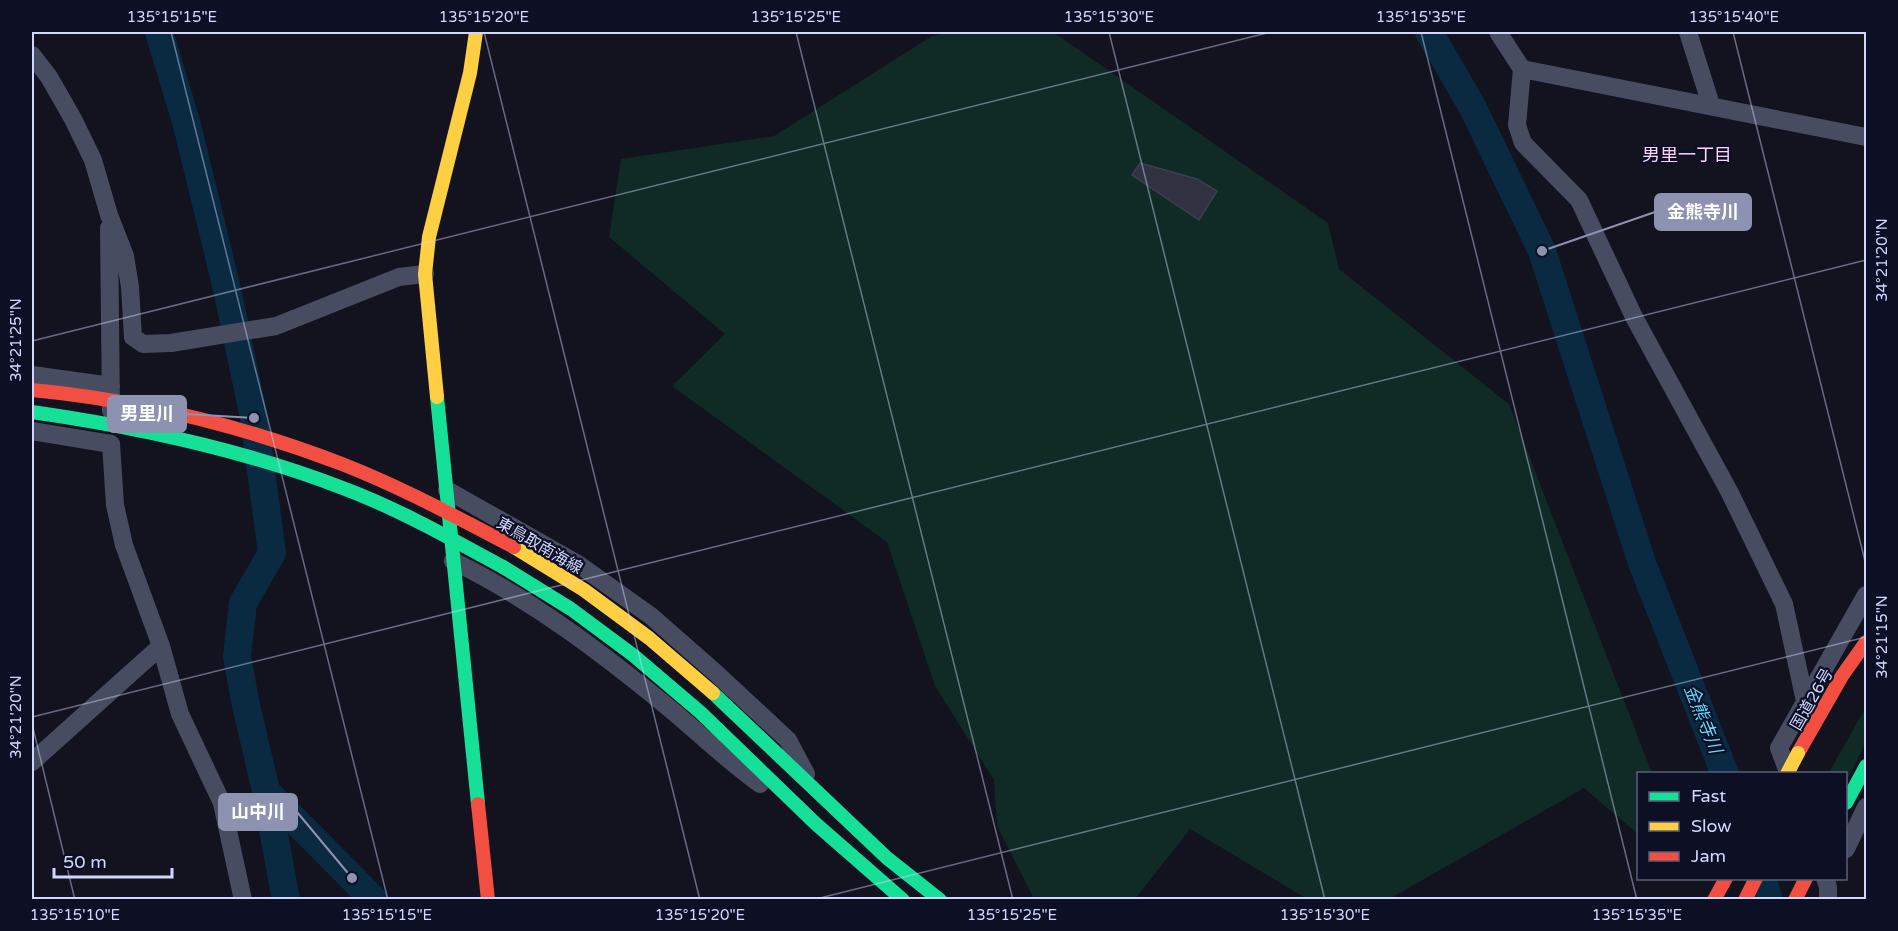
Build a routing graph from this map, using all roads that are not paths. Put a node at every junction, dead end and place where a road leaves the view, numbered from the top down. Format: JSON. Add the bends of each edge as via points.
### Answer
{"nodes":[{"id":1,"x":476,"y":32,"type":"edge"},
{"id":2,"x":1498,"y":32,"type":"edge"},
{"id":3,"x":1688,"y":32,"type":"edge"},
{"id":4,"x":32,"y":55,"type":"edge"},
{"id":5,"x":1522,"y":69,"type":"junction"},
{"id":6,"x":1711,"y":105,"type":"junction"},
{"id":7,"x":1866,"y":137,"type":"edge"},
{"id":8,"x":109,"y":215,"type":"junction"},
{"id":9,"x":425,"y":274,"type":"junction"},
{"id":10,"x":32,"y":375,"type":"edge"},
{"id":11,"x":111,"y":386,"type":"junction"},
{"id":12,"x":32,"y":390,"type":"edge"},
{"id":13,"x":32,"y":412,"type":"edge"},
{"id":14,"x":32,"y":431,"type":"edge"},
{"id":15,"x":111,"y":444,"type":"junction"},
{"id":16,"x":447,"y":490,"type":"junction"},
{"id":17,"x":453,"y":561,"type":"junction"},
{"id":18,"x":1866,"y":595,"type":"edge"},
{"id":19,"x":1866,"y":642,"type":"edge"},
{"id":20,"x":161,"y":646,"type":"junction"},
{"id":21,"x":1805,"y":700,"type":"junction"},
{"id":22,"x":32,"y":762,"type":"edge"},
{"id":23,"x":1866,"y":766,"type":"edge"},
{"id":24,"x":1786,"y":772,"type":"edge"},
{"id":25,"x":1788,"y":772,"type":"edge"},
{"id":26,"x":814,"y":789,"type":"junction"},
{"id":27,"x":1847,"y":799,"type":"edge"},
{"id":28,"x":1866,"y":807,"type":"edge"},
{"id":29,"x":816,"y":824,"type":"junction"},
{"id":30,"x":1847,"y":845,"type":"edge"},
{"id":31,"x":1725,"y":880,"type":"edge"},
{"id":32,"x":1755,"y":880,"type":"edge"},
{"id":33,"x":1805,"y":880,"type":"edge"},
{"id":34,"x":243,"y":900,"type":"edge"},
{"id":35,"x":488,"y":900,"type":"edge"},
{"id":36,"x":903,"y":900,"type":"edge"},
{"id":37,"x":940,"y":900,"type":"edge"},
{"id":38,"x":1714,"y":900,"type":"edge"},
{"id":39,"x":1745,"y":900,"type":"edge"},
{"id":40,"x":1795,"y":900,"type":"edge"}],
"edges":[{"from":1,"to":9,"type":"main road","via":[[470,73],[429,237]]},
{"from":2,"to":5,"type":"street"},
{"from":3,"to":6,"type":"street"},
{"from":4,"to":8,"type":"street","via":[[49,77],[93,160]]},
{"from":5,"to":6,"type":"street"},
{"from":5,"to":21,"type":"street","via":[[1517,125],[1523,143],[1579,200],[1634,317],[1730,493],[1784,604]]},
{"from":6,"to":7,"type":"street"},
{"from":8,"to":9,"type":"street","via":[[125,256],[133,337],[143,344],[171,344],[276,326],[399,277]]},
{"from":8,"to":11,"type":"street"},
{"from":9,"to":16,"type":"main road"},
{"from":10,"to":11,"type":"street"},
{"from":11,"to":15,"type":"street"},
{"from":12,"to":26,"type":"main road","name":"東鳥取南海線","bridge":true,"via":[[162,410],[236,429],[340,464],[438,508],[514,547],[584,590],[649,638]]},
{"from":13,"to":29,"type":"main road","bridge":true,"via":[[101,422],[230,450],[341,488],[426,525],[571,609],[633,655],[700,712]]},
{"from":14,"to":15,"type":"street"},
{"from":15,"to":20,"type":"street","via":[[115,505],[124,545]]},
{"from":16,"to":17,"type":"main road"},
{"from":16,"to":26,"type":"street","via":[[578,564],[651,616],[788,740]]},
{"from":17,"to":29,"type":"street","via":[[565,628],[668,707],[748,776]]},
{"from":17,"to":35,"type":"main road"},
{"from":18,"to":21,"type":"street"},
{"from":19,"to":25,"type":"main road","name":"国道26号","bridge":true,"via":[[1842,676]]},
{"from":20,"to":22,"type":"street"},
{"from":20,"to":34,"type":"street","via":[[180,714],[222,802]]},
{"from":21,"to":24,"type":"street","via":[[1779,748]]},
{"from":23,"to":27,"type":"main road"},
{"from":26,"to":37,"type":"main road","name":"東鳥取南海線","via":[[887,858]]},
{"from":28,"to":30,"type":"street"},
{"from":29,"to":36,"type":"main road"},
{"from":31,"to":38,"type":"main road"},
{"from":32,"to":39,"type":"main road"},
{"from":33,"to":40,"type":"main road"}]}
